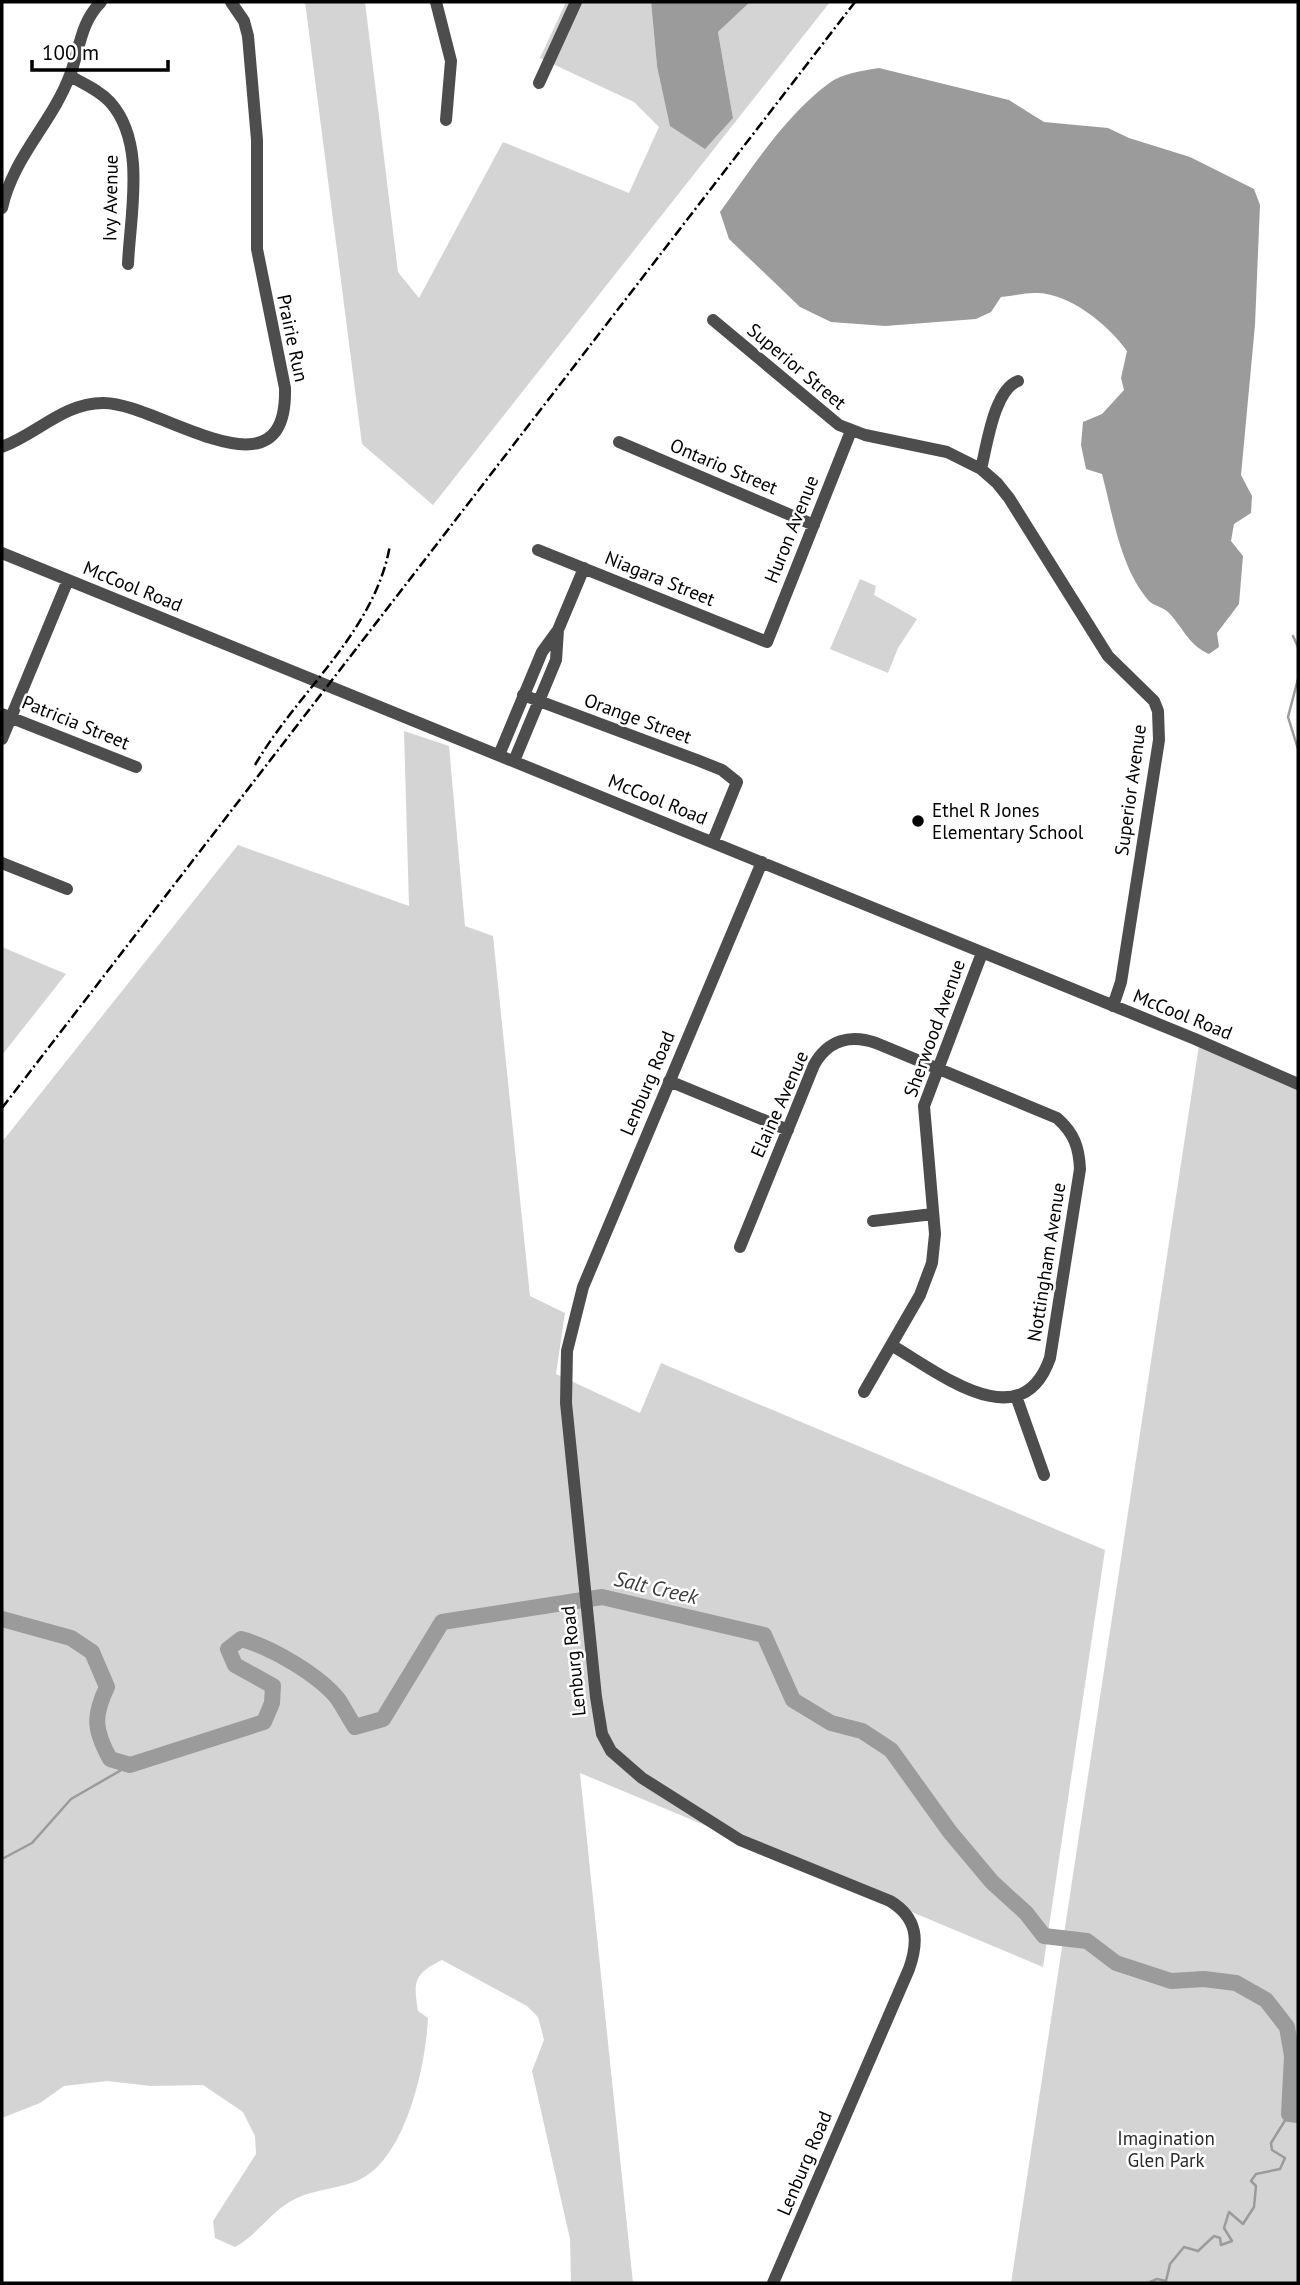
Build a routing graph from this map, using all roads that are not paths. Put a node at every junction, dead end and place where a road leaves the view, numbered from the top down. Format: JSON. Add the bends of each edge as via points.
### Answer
{"nodes":[{"id":1,"x":101,"y":2,"type":"edge"},
{"id":2,"x":231,"y":2,"type":"edge"},
{"id":3,"x":436,"y":2,"type":"edge"},
{"id":4,"x":576,"y":2,"type":"edge"},
{"id":5,"x":71,"y":73,"type":"junction"},
{"id":6,"x":539,"y":83,"type":"dead end"},
{"id":7,"x":446,"y":120,"type":"dead end"},
{"id":8,"x":2,"y":208,"type":"edge"},
{"id":9,"x":128,"y":264,"type":"dead end"},
{"id":10,"x":713,"y":320,"type":"dead end"},
{"id":11,"x":1018,"y":381,"type":"dead end"},
{"id":12,"x":851,"y":431,"type":"junction"},
{"id":13,"x":618,"y":442,"type":"dead end"},
{"id":14,"x":2,"y":447,"type":"edge"},
{"id":15,"x":981,"y":469,"type":"junction"},
{"id":16,"x":814,"y":525,"type":"junction"},
{"id":17,"x":538,"y":550,"type":"dead end"},
{"id":18,"x":2,"y":553,"type":"edge"},
{"id":19,"x":584,"y":568,"type":"junction"},
{"id":20,"x":68,"y":580,"type":"junction"},
{"id":21,"x":558,"y":630,"type":"junction"},
{"id":22,"x":767,"y":642,"type":"joint"},
{"id":23,"x":523,"y":695,"type":"junction"},
{"id":24,"x":539,"y":701,"type":"junction"},
{"id":25,"x":6,"y":715,"type":"edge"},
{"id":26,"x":2,"y":739,"type":"edge"},
{"id":27,"x":499,"y":755,"type":"junction"},
{"id":28,"x":514,"y":761,"type":"junction"},
{"id":29,"x":136,"y":767,"type":"dead end"},
{"id":30,"x":713,"y":841,"type":"junction"},
{"id":31,"x":762,"y":862,"type":"junction"},
{"id":32,"x":2,"y":863,"type":"edge"},
{"id":33,"x":67,"y":889,"type":"dead end"},
{"id":34,"x":982,"y":953,"type":"junction"},
{"id":35,"x":1113,"y":1006,"type":"junction"},
{"id":36,"x":937,"y":1067,"type":"junction"},
{"id":37,"x":669,"y":1081,"type":"junction"},
{"id":38,"x":1298,"y":1084,"type":"edge"},
{"id":39,"x":788,"y":1130,"type":"junction"},
{"id":40,"x":933,"y":1214,"type":"junction"},
{"id":41,"x":873,"y":1221,"type":"dead end"},
{"id":42,"x":740,"y":1247,"type":"dead end"},
{"id":43,"x":891,"y":1345,"type":"junction"},
{"id":44,"x":864,"y":1392,"type":"dead end"},
{"id":45,"x":1016,"y":1396,"type":"junction"},
{"id":46,"x":1044,"y":1475,"type":"dead end"},
{"id":47,"x":773,"y":2283,"type":"edge"}],
"edges":[{"from":1,"to":5,"type":"street","via":[[86,21]]},
{"from":2,"to":14,"type":"street","name":"Prairie Run","via":[[248,36],[257,140],[257,249],[285,388],[279,428],[255,445],[236,444],[121,404],[102,403],[78,405]]},
{"from":3,"to":7,"type":"street","via":[[451,61]]},
{"from":4,"to":6,"type":"street"},
{"from":5,"to":8,"type":"street","via":[[12,173]]},
{"from":5,"to":9,"type":"street","name":"Ivy Avenue","via":[[112,104],[128,136],[132,162]]},
{"from":10,"to":12,"type":"street","name":"Superior Street","via":[[827,418]]},
{"from":11,"to":15,"type":"street","via":[[999,399]]},
{"from":12,"to":15,"type":"street","name":"Superior Street","via":[[930,447]]},
{"from":12,"to":16,"type":"street","name":"Huron Avenue"},
{"from":13,"to":16,"type":"street","name":"Ontario Street"},
{"from":15,"to":35,"type":"street","name":"Superior Avenue","via":[[1010,498],[1108,656],[1146,692],[1158,711],[1159,740],[1121,982]]},
{"from":16,"to":22,"type":"street","name":"Huron Avenue"},
{"from":17,"to":19,"type":"street","name":"Niagara Street"},
{"from":18,"to":20,"type":"street","name":"McCool Road"},
{"from":19,"to":21,"type":"street"},
{"from":19,"to":22,"type":"street","name":"Niagara Street"},
{"from":20,"to":25,"type":"street"},
{"from":20,"to":27,"type":"street","name":"McCool Road"},
{"from":21,"to":23,"type":"street","via":[[542,652]]},
{"from":21,"to":24,"type":"street","via":[[556,660]]},
{"from":23,"to":24,"type":"street","name":"Orange Street"},
{"from":23,"to":27,"type":"street"},
{"from":24,"to":28,"type":"street"},
{"from":24,"to":30,"type":"street","name":"Orange Street","via":[[697,760],[737,782]]},
{"from":25,"to":26,"type":"street"},
{"from":25,"to":29,"type":"street","name":"Patricia Street"},
{"from":27,"to":28,"type":"street","name":"McCool Road"},
{"from":28,"to":30,"type":"street","name":"McCool Road"},
{"from":30,"to":31,"type":"street","name":"McCool Road"},
{"from":31,"to":34,"type":"street","name":"McCool Road"},
{"from":31,"to":37,"type":"street","name":"Lenburg Road"},
{"from":32,"to":33,"type":"street"},
{"from":34,"to":35,"type":"street","name":"McCool Road"},
{"from":34,"to":36,"type":"street","name":"Sherwood Avenue"},
{"from":35,"to":38,"type":"street","name":"McCool Road"},
{"from":36,"to":39,"type":"street","name":"Elaine Avenue","via":[[865,1039],[843,1040],[818,1058]]},
{"from":36,"to":40,"type":"street","name":"Sherwood Avenue","via":[[923,1120]]},
{"from":36,"to":45,"type":"street","name":"Nottingham Avenue","via":[[1057,1118],[1078,1145],[1080,1169],[1050,1358],[1035,1385]]},
{"from":37,"to":39,"type":"street"},
{"from":37,"to":47,"type":"street","name":"Lenburg Road","via":[[583,1287],[568,1343],[566,1403],[599,1722],[617,1758],[642,1778],[724,1832],[902,1909],[913,1925],[916,1944]]},
{"from":39,"to":42,"type":"street","name":"Elaine Avenue"},
{"from":40,"to":41,"type":"street"},
{"from":40,"to":43,"type":"street","name":"Sherwood Avenue","via":[[934,1249],[928,1277]]},
{"from":43,"to":44,"type":"street","name":"Sherwood Avenue"},
{"from":43,"to":45,"type":"street","via":[[983,1396]]},
{"from":45,"to":46,"type":"street"}]}
